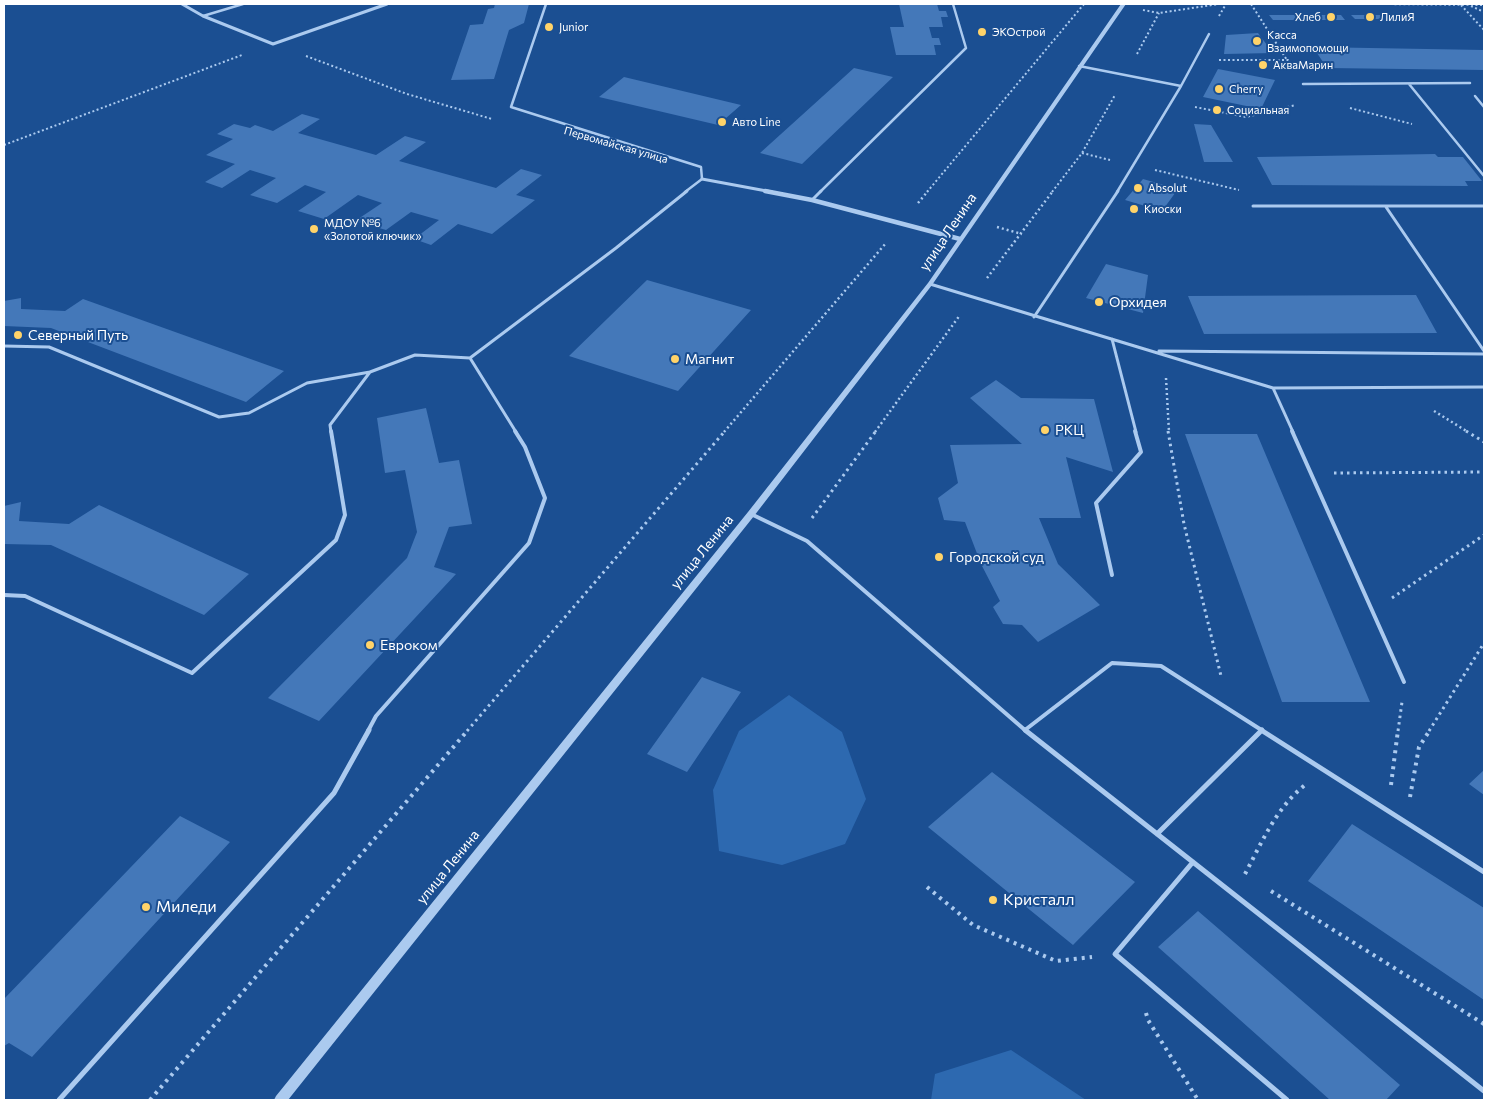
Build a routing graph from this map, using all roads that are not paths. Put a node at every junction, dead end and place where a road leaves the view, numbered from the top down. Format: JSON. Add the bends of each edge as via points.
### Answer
{"nodes":[{"id":1,"x":182,"y":4,"type":"edge"},
{"id":2,"x":243,"y":4,"type":"edge"},
{"id":3,"x":387,"y":4,"type":"edge"},
{"id":4,"x":546,"y":4,"type":"edge"},
{"id":5,"x":953,"y":4,"type":"edge"},
{"id":6,"x":1122,"y":5,"type":"edge"},
{"id":7,"x":203,"y":16,"type":"junction"},
{"id":8,"x":1208,"y":34,"type":"dead end"},
{"id":9,"x":1079,"y":66,"type":"junction"},
{"id":10,"x":1470,"y":83,"type":"dead end"},
{"id":11,"x":1303,"y":84,"type":"road end"},
{"id":12,"x":1409,"y":84,"type":"junction"},
{"id":13,"x":1181,"y":86,"type":"junction"},
{"id":14,"x":1475,"y":96,"type":"dead end"},
{"id":15,"x":1172,"y":103,"type":"joint"},
{"id":16,"x":1484,"y":107,"type":"edge"},
{"id":17,"x":1484,"y":176,"type":"edge"},
{"id":18,"x":702,"y":179,"type":"junction"},
{"id":19,"x":812,"y":200,"type":"junction"},
{"id":20,"x":1253,"y":206,"type":"dead end"},
{"id":21,"x":1484,"y":206,"type":"edge"},
{"id":22,"x":1386,"y":207,"type":"junction"},
{"id":23,"x":960,"y":239,"type":"junction"},
{"id":24,"x":930,"y":284,"type":"junction"},
{"id":25,"x":1034,"y":317,"type":"junction"},
{"id":26,"x":1112,"y":339,"type":"junction"},
{"id":27,"x":4,"y":346,"type":"edge"},
{"id":28,"x":1155,"y":351,"type":"junction"},
{"id":29,"x":1484,"y":353,"type":"edge"},
{"id":30,"x":470,"y":358,"type":"junction"},
{"id":31,"x":370,"y":372,"type":"junction"},
{"id":32,"x":1484,"y":387,"type":"edge"},
{"id":33,"x":1273,"y":388,"type":"junction"},
{"id":34,"x":751,"y":514,"type":"junction"},
{"id":35,"x":1112,"y":575,"type":"dead end"},
{"id":36,"x":4,"y":595,"type":"edge"},
{"id":37,"x":1404,"y":682,"type":"road end"},
{"id":38,"x":1025,"y":730,"type":"junction"},
{"id":39,"x":1262,"y":730,"type":"junction"},
{"id":40,"x":1157,"y":834,"type":"junction"},
{"id":41,"x":1193,"y":862,"type":"junction"},
{"id":42,"x":1484,"y":872,"type":"edge"},
{"id":43,"x":1484,"y":1092,"type":"edge"},
{"id":44,"x":59,"y":1100,"type":"edge"},
{"id":45,"x":280,"y":1100,"type":"edge"},
{"id":46,"x":1288,"y":1100,"type":"edge"}],
"edges":[{"from":1,"to":7,"type":"street"},
{"from":2,"to":7,"type":"lane"},
{"from":3,"to":7,"type":"street","via":[[273,44]]},
{"from":4,"to":18,"type":"lane","via":[[511,107],[701,167]]},
{"from":5,"to":19,"type":"lane","via":[[966,48]]},
{"from":6,"to":9,"type":"street","name":"улица Ленина"},
{"from":8,"to":13,"type":"lane"},
{"from":9,"to":13,"type":"lane"},
{"from":9,"to":23,"type":"street","name":"улица Ленина"},
{"from":10,"to":12,"type":"lane"},
{"from":11,"to":12,"type":"lane"},
{"from":12,"to":17,"type":"lane"},
{"from":13,"to":15,"type":"lane"},
{"from":14,"to":16,"type":"lane"},
{"from":15,"to":25,"type":"lane"},
{"from":18,"to":19,"type":"street"},
{"from":18,"to":30,"type":"lane"},
{"from":19,"to":23,"type":"street"},
{"from":20,"to":22,"type":"lane"},
{"from":21,"to":22,"type":"lane"},
{"from":22,"to":29,"type":"lane"},
{"from":23,"to":24,"type":"street","name":"улица Ленина"},
{"from":24,"to":25,"type":"lane"},
{"from":24,"to":34,"type":"street","name":"улица Ленина"},
{"from":25,"to":26,"type":"lane"},
{"from":26,"to":28,"type":"lane"},
{"from":26,"to":35,"type":"lane","via":[[1141,452],[1096,503]]},
{"from":27,"to":31,"type":"lane","via":[[49,347],[219,417],[249,413],[307,383]]},
{"from":28,"to":29,"type":"lane"},
{"from":28,"to":33,"type":"lane"},
{"from":30,"to":31,"type":"lane","via":[[415,355]]},
{"from":30,"to":44,"type":"lane","via":[[525,447],[545,498],[529,543],[376,716],[334,792]]},
{"from":31,"to":36,"type":"lane","via":[[330,425],[345,515],[336,540],[192,673],[25,596]]},
{"from":32,"to":33,"type":"lane"},
{"from":33,"to":37,"type":"lane"},
{"from":34,"to":38,"type":"lane","via":[[807,541]]},
{"from":34,"to":45,"type":"street","name":"улица Ленина"},
{"from":38,"to":39,"type":"lane","via":[[1112,663],[1161,666]]},
{"from":38,"to":40,"type":"lane"},
{"from":39,"to":40,"type":"lane"},
{"from":39,"to":42,"type":"lane"},
{"from":40,"to":41,"type":"lane"},
{"from":41,"to":43,"type":"lane"},
{"from":41,"to":46,"type":"lane","via":[[1115,954]]}]}
